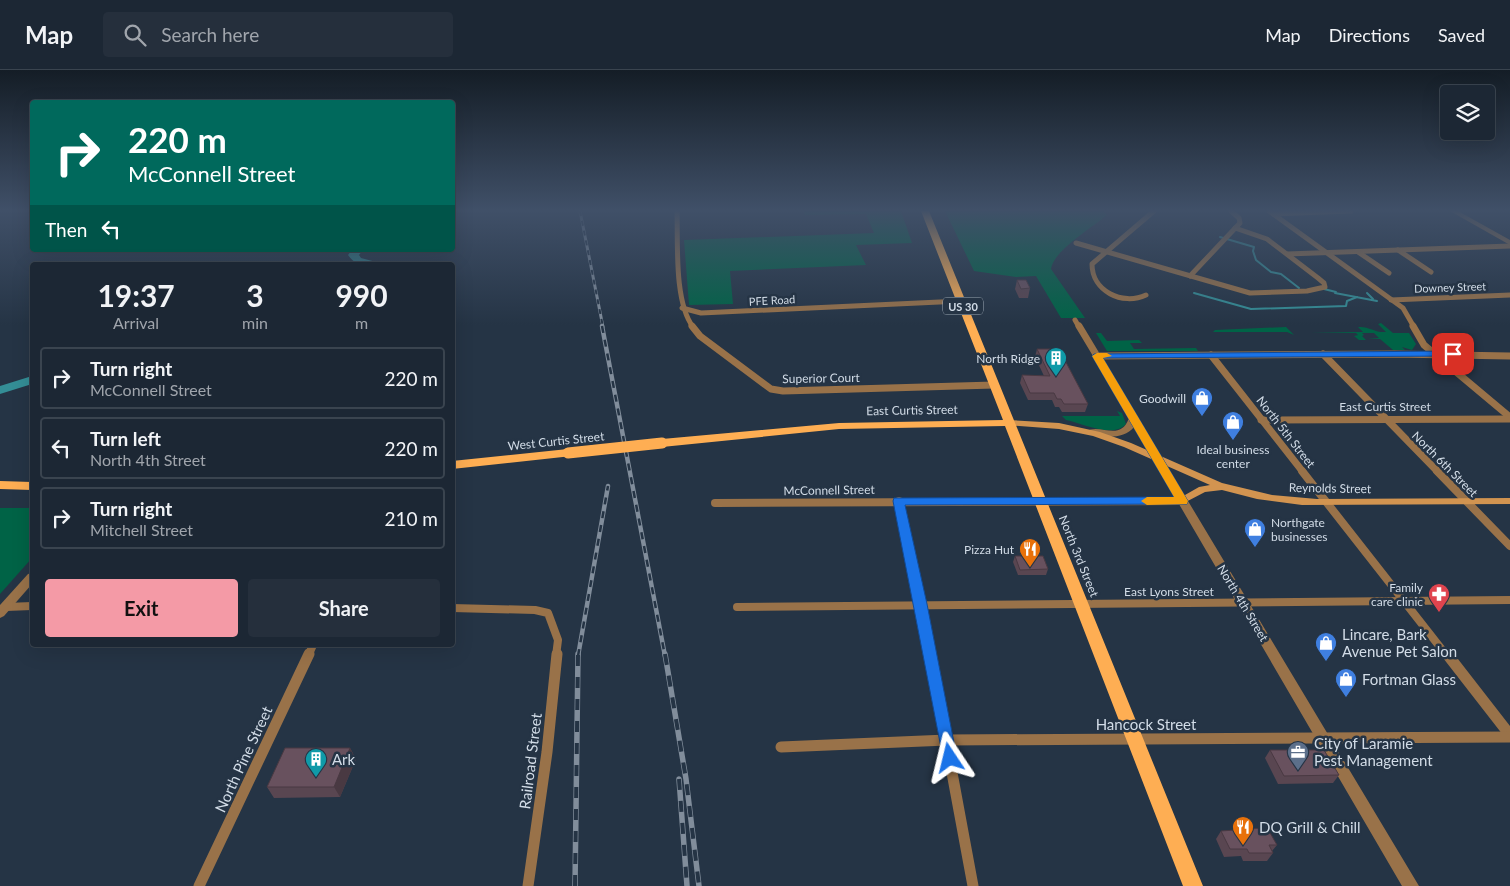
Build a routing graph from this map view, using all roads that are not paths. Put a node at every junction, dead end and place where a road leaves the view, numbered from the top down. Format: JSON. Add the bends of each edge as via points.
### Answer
{"nodes":[{"id":1,"x":679,"y":249,"type":"edge"},
{"id":2,"x":940,"y":249,"type":"edge"},
{"id":3,"x":1096,"y":249,"type":"edge"},
{"id":4,"x":1109,"y":249,"type":"edge"},
{"id":5,"x":1215,"y":249,"type":"edge"},
{"id":6,"x":1281,"y":249,"type":"edge"},
{"id":7,"x":1322,"y":249,"type":"edge"},
{"id":8,"x":1419,"y":249,"type":"edge"},
{"id":9,"x":1398,"y":250,"type":"junction"},
{"id":10,"x":1106,"y":252,"type":"junction"},
{"id":11,"x":1358,"y":252,"type":"junction"},
{"id":12,"x":1327,"y":253,"type":"junction"},
{"id":13,"x":1288,"y":254,"type":"junction"},
{"id":14,"x":1431,"y":272,"type":"dead end"},
{"id":15,"x":1389,"y":273,"type":"dead end"},
{"id":16,"x":1190,"y":276,"type":"junction"},
{"id":17,"x":1146,"y":295,"type":"dead end"},
{"id":18,"x":1510,"y":295,"type":"edge"},
{"id":19,"x":1391,"y":300,"type":"junction"},
{"id":20,"x":961,"y":301,"type":"junction"},
{"id":21,"x":682,"y":308,"type":"junction"},
{"id":22,"x":1075,"y":320,"type":"dead end"},
{"id":23,"x":1323,"y":354,"type":"junction"},
{"id":24,"x":1436,"y":354,"type":"junction"},
{"id":25,"x":1211,"y":355,"type":"junction"},
{"id":26,"x":1097,"y":356,"type":"junction"},
{"id":27,"x":1510,"y":356,"type":"edge"},
{"id":28,"x":994,"y":385,"type":"junction"},
{"id":29,"x":1133,"y":418,"type":"junction"},
{"id":30,"x":1510,"y":418,"type":"edge"},
{"id":31,"x":1261,"y":420,"type":"junction"},
{"id":32,"x":1387,"y":420,"type":"junction"},
{"id":33,"x":1008,"y":423,"type":"junction"},
{"id":34,"x":1089,"y":432,"type":"junction"},
{"id":35,"x":662,"y":443,"type":"joint"},
{"id":36,"x":1157,"y":458,"type":"junction"},
{"id":37,"x":455,"y":465,"type":"edge"},
{"id":38,"x":0,"y":485,"type":"edge"},
{"id":39,"x":30,"y":486,"type":"edge"},
{"id":40,"x":1222,"y":487,"type":"junction"},
{"id":41,"x":1040,"y":500,"type":"junction"},
{"id":42,"x":1510,"y":500,"type":"edge"},
{"id":43,"x":899,"y":501,"type":"junction"},
{"id":44,"x":1182,"y":501,"type":"junction"},
{"id":45,"x":1466,"y":501,"type":"junction"},
{"id":46,"x":1325,"y":502,"type":"junction"},
{"id":47,"x":715,"y":503,"type":"dead end"},
{"id":48,"x":1510,"y":546,"type":"edge"},
{"id":49,"x":30,"y":579,"type":"edge"},
{"id":50,"x":1510,"y":600,"type":"edge"},
{"id":51,"x":1404,"y":601,"type":"junction"},
{"id":52,"x":1082,"y":603,"type":"junction"},
{"id":53,"x":1243,"y":603,"type":"junction"},
{"id":54,"x":921,"y":604,"type":"junction"},
{"id":55,"x":30,"y":606,"type":"edge"},
{"id":56,"x":737,"y":607,"type":"dead end"},
{"id":57,"x":455,"y":608,"type":"edge"},
{"id":58,"x":3,"y":610,"type":"edge"},
{"id":59,"x":312,"y":647,"type":"edge"},
{"id":60,"x":1510,"y":736,"type":"edge"},
{"id":61,"x":1322,"y":737,"type":"junction"},
{"id":62,"x":946,"y":740,"type":"junction"},
{"id":63,"x":1135,"y":740,"type":"junction"},
{"id":64,"x":781,"y":747,"type":"dead end"},
{"id":65,"x":200,"y":886,"type":"edge"},
{"id":66,"x":528,"y":886,"type":"edge"},
{"id":67,"x":973,"y":886,"type":"edge"},
{"id":68,"x":1193,"y":886,"type":"edge"},
{"id":69,"x":1411,"y":886,"type":"edge"}],
"edges":[{"from":1,"to":21,"type":"street"},
{"from":2,"to":20,"type":"main road","name":"North 3rd Street","number":"US 30"},
{"from":3,"to":10,"type":"street"},
{"from":4,"to":10,"type":"street"},
{"from":5,"to":16,"type":"street"},
{"from":6,"to":13,"type":"street"},
{"from":7,"to":12,"type":"street"},
{"from":8,"to":9,"type":"street"},
{"from":9,"to":11,"type":"street"},
{"from":9,"to":14,"type":"street"},
{"from":10,"to":16,"type":"street"},
{"from":10,"to":17,"type":"street","via":[[1092,264],[1091,269],[1103,289],[1119,297]]},
{"from":11,"to":12,"type":"street"},
{"from":11,"to":15,"type":"street"},
{"from":12,"to":13,"type":"street"},
{"from":12,"to":19,"type":"street"},
{"from":13,"to":16,"type":"street","via":[[1325,287],[1257,293]]},
{"from":18,"to":19,"type":"street","name":"Downey Street"},
{"from":19,"to":24,"type":"street","via":[[1403,308],[1424,345]]},
{"from":20,"to":21,"type":"street","name":"PFE Road","via":[[701,313]]},
{"from":20,"to":28,"type":"main road","name":"North 3rd Street","number":"US 30"},
{"from":21,"to":28,"type":"street","name":"Superior Court","via":[[694,330],[736,364],[776,390]]},
{"from":22,"to":26,"type":"street","name":"North 4th Street"},
{"from":23,"to":24,"type":"street"},
{"from":23,"to":25,"type":"street"},
{"from":23,"to":32,"type":"street","name":"North 6th Street"},
{"from":24,"to":27,"type":"street"},
{"from":24,"to":30,"type":"street"},
{"from":25,"to":26,"type":"street"},
{"from":25,"to":31,"type":"street","name":"North 5th Street"},
{"from":26,"to":29,"type":"street","name":"North 4th Street"},
{"from":28,"to":33,"type":"main road","name":"North 3rd Street","number":"US 30"},
{"from":29,"to":34,"type":"street","via":[[1130,428],[1119,433]]},
{"from":29,"to":36,"type":"street","name":"North 4th Street"},
{"from":30,"to":32,"type":"street","name":"East Curtis Street"},
{"from":31,"to":32,"type":"street","name":"East Curtis Street"},
{"from":31,"to":46,"type":"street","name":"North 5th Street"},
{"from":32,"to":45,"type":"street","name":"North 6th Street"},
{"from":33,"to":34,"type":"main road","name":"East Curtis Street","via":[[1048,424]]},
{"from":33,"to":35,"type":"main road","name":"East Curtis Street","via":[[839,426]]},
{"from":33,"to":41,"type":"main road","name":"North 3rd Street"},
{"from":34,"to":36,"type":"main road","name":"East Curtis Street"},
{"from":35,"to":37,"type":"main road","name":"West Curtis Street","bridge":true},
{"from":36,"to":40,"type":"main road","name":"Reynolds Street"},
{"from":36,"to":44,"type":"street","name":"North 4th Street"},
{"from":38,"to":39,"type":"main road"},
{"from":40,"to":44,"type":"main road","via":[[1203,489]]},
{"from":40,"to":46,"type":"main road","name":"Reynolds Street","via":[[1289,501]]},
{"from":41,"to":43,"type":"street","name":"McConnell Street"},
{"from":41,"to":44,"type":"street","name":"McConnell Street"},
{"from":41,"to":52,"type":"main road","name":"North 3rd Street"},
{"from":42,"to":45,"type":"main road","name":"Reynolds Street"},
{"from":43,"to":47,"type":"street","name":"McConnell Street"},
{"from":43,"to":54,"type":"street"},
{"from":44,"to":53,"type":"street","name":"North 4th Street"},
{"from":45,"to":46,"type":"main road","name":"Reynolds Street"},
{"from":45,"to":48,"type":"street","name":"North 6th Street"},
{"from":46,"to":51,"type":"street","name":"North 5th Street"},
{"from":49,"to":58,"type":"street"},
{"from":50,"to":51,"type":"street","name":"East Lyons Street"},
{"from":51,"to":53,"type":"street","name":"East Lyons Street"},
{"from":51,"to":60,"type":"street","name":"North 5th Street"},
{"from":52,"to":53,"type":"street","name":"East Lyons Street"},
{"from":52,"to":54,"type":"street","name":"East Lyons Street"},
{"from":52,"to":63,"type":"main road","name":"North 3rd Street"},
{"from":53,"to":61,"type":"street","name":"North 4th Street"},
{"from":54,"to":56,"type":"street","name":"East Lyons Street"},
{"from":54,"to":62,"type":"street"},
{"from":55,"to":58,"type":"street"},
{"from":57,"to":66,"type":"street","name":"Railroad Street","via":[[548,613],[558,640],[547,752]]},
{"from":59,"to":65,"type":"street","name":"North Pine Street"},
{"from":60,"to":61,"type":"street","name":"Hancock Street"},
{"from":61,"to":63,"type":"street","name":"Hancock Street"},
{"from":61,"to":69,"type":"street","name":"North 4th Street"},
{"from":62,"to":63,"type":"street","name":"Hancock Street"},
{"from":62,"to":64,"type":"street","name":"Hancock Street"},
{"from":62,"to":67,"type":"street"},
{"from":63,"to":68,"type":"main road","name":"North 3rd Street"}]}
